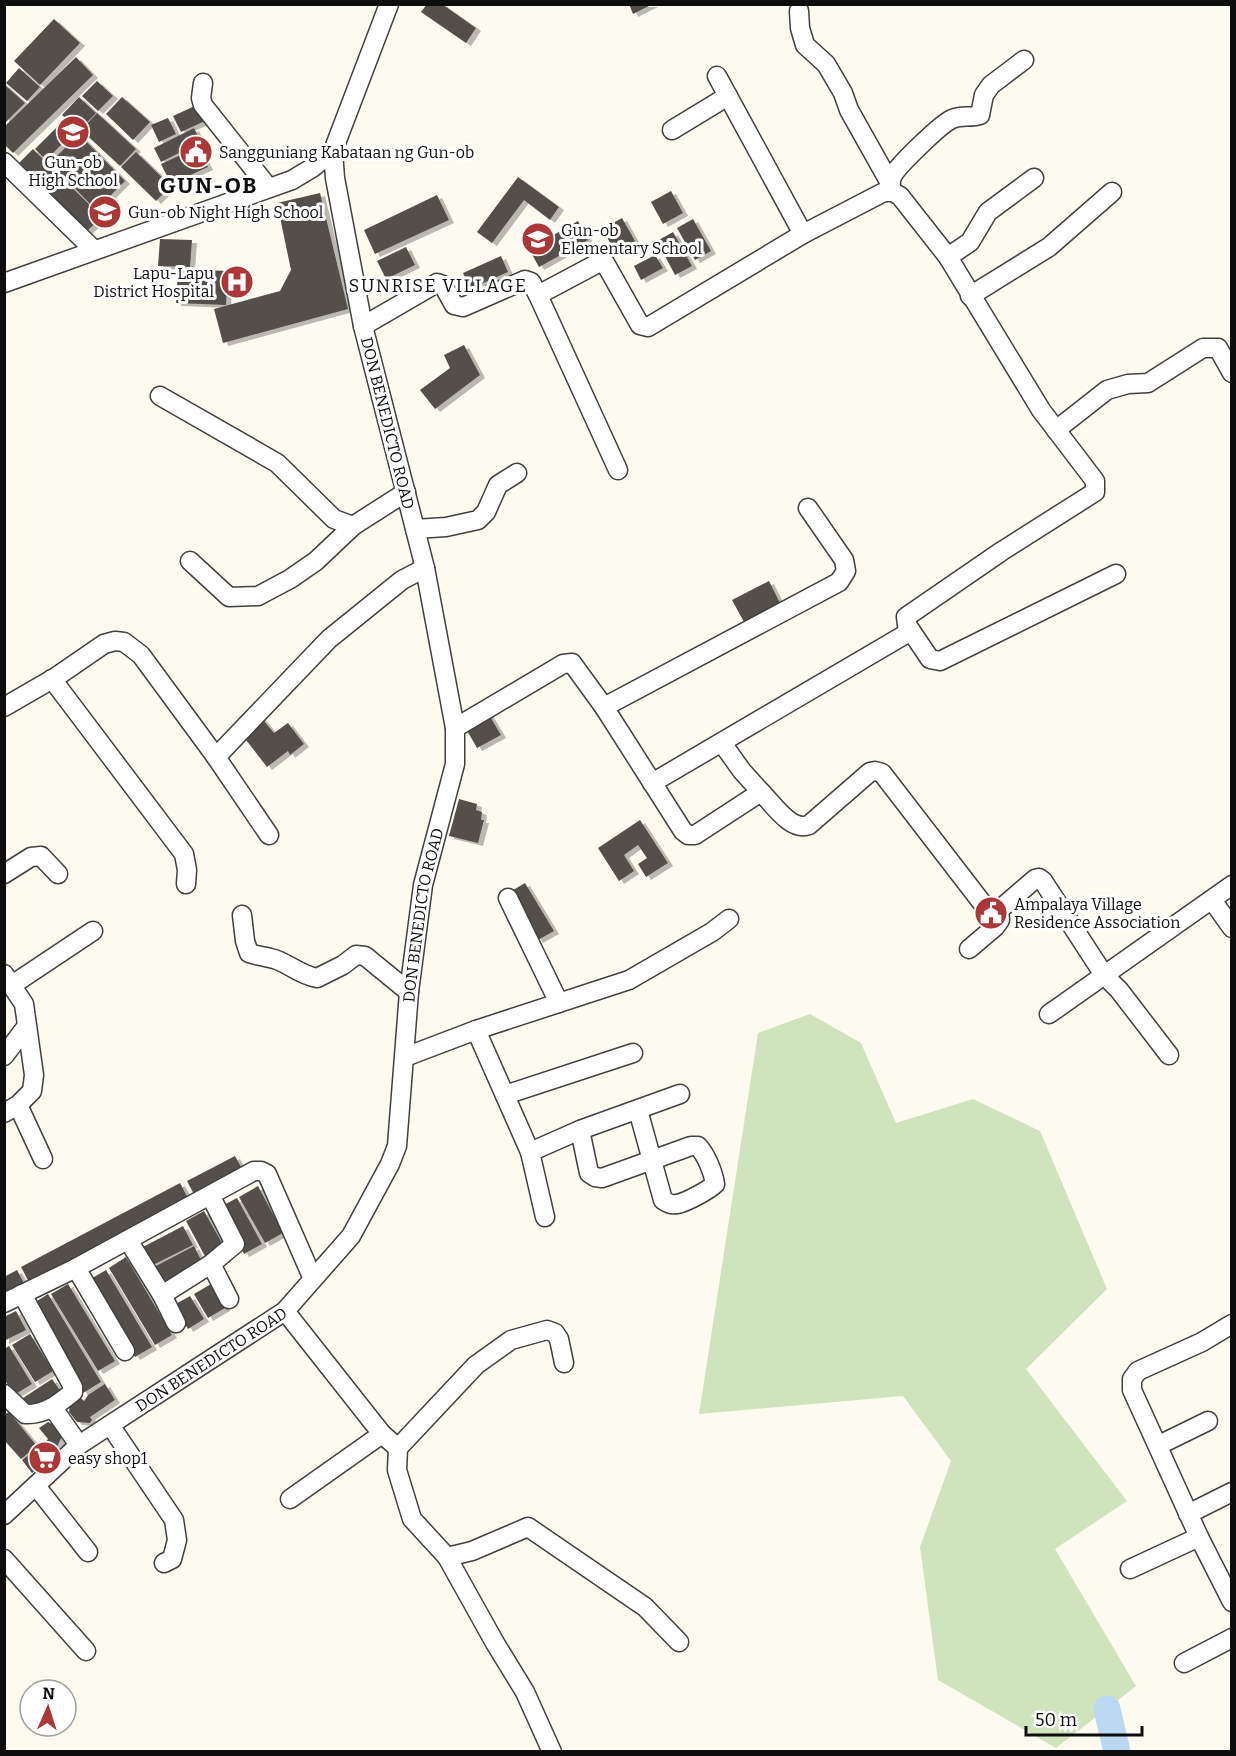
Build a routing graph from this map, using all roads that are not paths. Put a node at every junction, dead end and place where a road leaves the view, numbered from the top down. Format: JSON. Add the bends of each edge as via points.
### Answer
{"nodes":[{"id":1,"x":389,"y":4,"type":"edge"},
{"id":2,"x":799,"y":11,"type":"dead end"},
{"id":3,"x":1024,"y":60,"type":"dead end"},
{"id":4,"x":717,"y":76,"type":"dead end"},
{"id":5,"x":203,"y":83,"type":"dead end"},
{"id":6,"x":729,"y":96,"type":"junction"},
{"id":7,"x":672,"y":130,"type":"dead end"},
{"id":8,"x":333,"y":151,"type":"junction"},
{"id":9,"x":4,"y":162,"type":"edge"},
{"id":10,"x":1034,"y":178,"type":"dead end"},
{"id":11,"x":268,"y":187,"type":"junction"},
{"id":12,"x":891,"y":187,"type":"junction"},
{"id":13,"x":1112,"y":192,"type":"dead end"},
{"id":14,"x":803,"y":234,"type":"junction"},
{"id":15,"x":94,"y":250,"type":"junction"},
{"id":16,"x":948,"y":257,"type":"junction"},
{"id":17,"x":4,"y":283,"type":"edge"},
{"id":18,"x":538,"y":296,"type":"junction"},
{"id":19,"x":970,"y":296,"type":"junction"},
{"id":20,"x":363,"y":326,"type":"junction"},
{"id":21,"x":1225,"y":345,"type":"edge"},
{"id":22,"x":1232,"y":373,"type":"edge"},
{"id":23,"x":160,"y":396,"type":"dead end"},
{"id":24,"x":1056,"y":430,"type":"junction"},
{"id":25,"x":618,"y":470,"type":"dead end"},
{"id":26,"x":517,"y":473,"type":"dead end"},
{"id":27,"x":406,"y":492,"type":"junction"},
{"id":28,"x":808,"y":508,"type":"dead end"},
{"id":29,"x":353,"y":526,"type":"junction"},
{"id":30,"x":415,"y":529,"type":"junction"},
{"id":31,"x":190,"y":561,"type":"dead end"},
{"id":32,"x":425,"y":568,"type":"junction"},
{"id":33,"x":1116,"y":574,"type":"dead end"},
{"id":34,"x":911,"y":631,"type":"junction"},
{"id":35,"x":52,"y":679,"type":"junction"},
{"id":36,"x":4,"y":707,"type":"edge"},
{"id":37,"x":604,"y":707,"type":"junction"},
{"id":38,"x":455,"y":728,"type":"junction"},
{"id":39,"x":722,"y":743,"type":"junction"},
{"id":40,"x":216,"y":757,"type":"junction"},
{"id":41,"x":652,"y":783,"type":"junction"},
{"id":42,"x":761,"y":792,"type":"junction"},
{"id":43,"x":269,"y":835,"type":"dead end"},
{"id":44,"x":4,"y":874,"type":"edge"},
{"id":45,"x":58,"y":874,"type":"dead end"},
{"id":46,"x":186,"y":884,"type":"dead end"},
{"id":47,"x":1232,"y":885,"type":"edge"},
{"id":48,"x":508,"y":898,"type":"dead end"},
{"id":49,"x":1212,"y":900,"type":"junction"},
{"id":50,"x":999,"y":910,"type":"junction"},
{"id":51,"x":242,"y":915,"type":"dead end"},
{"id":52,"x":729,"y":919,"type":"dead end"},
{"id":53,"x":1232,"y":928,"type":"edge"},
{"id":54,"x":93,"y":931,"type":"dead end"},
{"id":55,"x":969,"y":949,"type":"dead end"},
{"id":56,"x":1104,"y":975,"type":"junction"},
{"id":57,"x":8,"y":980,"type":"edge"},
{"id":58,"x":409,"y":992,"type":"junction"},
{"id":59,"x":560,"y":1003,"type":"junction"},
{"id":60,"x":1049,"y":1014,"type":"dead end"},
{"id":61,"x":26,"y":1027,"type":"junction"},
{"id":62,"x":476,"y":1030,"type":"junction"},
{"id":63,"x":633,"y":1053,"type":"dead end"},
{"id":64,"x":1169,"y":1055,"type":"dead end"},
{"id":65,"x":4,"y":1056,"type":"edge"},
{"id":66,"x":405,"y":1057,"type":"junction"},
{"id":67,"x":681,"y":1094,"type":"dead end"},
{"id":68,"x":505,"y":1095,"type":"junction"},
{"id":69,"x":11,"y":1109,"type":"edge"},
{"id":70,"x":638,"y":1110,"type":"junction"},
{"id":71,"x":580,"y":1130,"type":"junction"},
{"id":72,"x":530,"y":1152,"type":"junction"},
{"id":73,"x":43,"y":1159,"type":"dead end"},
{"id":74,"x":210,"y":1195,"type":"junction"},
{"id":75,"x":545,"y":1217,"type":"dead end"},
{"id":76,"x":128,"y":1240,"type":"junction"},
{"id":77,"x":211,"y":1264,"type":"junction"},
{"id":78,"x":76,"y":1268,"type":"junction"},
{"id":79,"x":313,"y":1279,"type":"junction"},
{"id":80,"x":22,"y":1294,"type":"junction"},
{"id":81,"x":162,"y":1295,"type":"junction"},
{"id":82,"x":229,"y":1299,"type":"dead end"},
{"id":83,"x":4,"y":1303,"type":"edge"},
{"id":84,"x":285,"y":1311,"type":"junction"},
{"id":85,"x":176,"y":1323,"type":"dead end"},
{"id":86,"x":1232,"y":1324,"type":"edge"},
{"id":87,"x":124,"y":1351,"type":"dead end"},
{"id":88,"x":564,"y":1363,"type":"dead end"},
{"id":89,"x":4,"y":1394,"type":"edge"},
{"id":90,"x":53,"y":1408,"type":"junction"},
{"id":91,"x":1208,"y":1421,"type":"dead end"},
{"id":92,"x":110,"y":1425,"type":"junction"},
{"id":93,"x":382,"y":1434,"type":"junction"},
{"id":94,"x":80,"y":1445,"type":"junction"},
{"id":95,"x":1159,"y":1445,"type":"junction"},
{"id":96,"x":398,"y":1448,"type":"junction"},
{"id":97,"x":36,"y":1486,"type":"junction"},
{"id":98,"x":1232,"y":1492,"type":"edge"},
{"id":99,"x":290,"y":1499,"type":"dead end"},
{"id":100,"x":1188,"y":1514,"type":"junction"},
{"id":101,"x":4,"y":1515,"type":"edge"},
{"id":102,"x":1198,"y":1537,"type":"junction"},
{"id":103,"x":88,"y":1552,"type":"dead end"},
{"id":104,"x":447,"y":1557,"type":"junction"},
{"id":105,"x":4,"y":1559,"type":"edge"},
{"id":106,"x":164,"y":1563,"type":"dead end"},
{"id":107,"x":1130,"y":1569,"type":"dead end"},
{"id":108,"x":1232,"y":1602,"type":"edge"},
{"id":109,"x":1232,"y":1638,"type":"edge"},
{"id":110,"x":679,"y":1642,"type":"dead end"},
{"id":111,"x":86,"y":1651,"type":"dead end"},
{"id":112,"x":1184,"y":1663,"type":"dead end"},
{"id":113,"x":552,"y":1752,"type":"edge"}],
"edges":[{"from":1,"to":8,"type":"street"},
{"from":2,"to":12,"type":"street","via":[[805,45],[826,64]]},
{"from":3,"to":12,"type":"street","via":[[991,85],[984,95],[980,115],[951,119],[904,161],[892,176]]},
{"from":4,"to":6,"type":"street"},
{"from":5,"to":11,"type":"street","via":[[203,105]]},
{"from":6,"to":7,"type":"street"},
{"from":6,"to":14,"type":"street"},
{"from":8,"to":11,"type":"street","via":[[292,180]]},
{"from":8,"to":20,"type":"street","name":"DON BENEDICTO ROAD"},
{"from":9,"to":15,"type":"street"},
{"from":10,"to":16,"type":"street","via":[[988,212],[970,242]]},
{"from":11,"to":15,"type":"street"},
{"from":12,"to":14,"type":"street"},
{"from":12,"to":16,"type":"street"},
{"from":13,"to":19,"type":"street","via":[[1048,247]]},
{"from":14,"to":18,"type":"street","via":[[648,327],[640,325],[605,263],[596,263]]},
{"from":15,"to":17,"type":"street"},
{"from":16,"to":19,"type":"street"},
{"from":18,"to":20,"type":"street","via":[[531,282],[525,280],[458,307],[443,285],[437,283]]},
{"from":18,"to":25,"type":"street"},
{"from":19,"to":24,"type":"street"},
{"from":20,"to":27,"type":"street","name":"DON BENEDICTO ROAD"},
{"from":21,"to":22,"type":"street"},
{"from":21,"to":24,"type":"street","via":[[1203,348],[1148,383],[1107,390]]},
{"from":23,"to":29,"type":"street","via":[[277,463],[334,519]]},
{"from":24,"to":34,"type":"street","via":[[1095,481],[1095,492],[906,618]]},
{"from":26,"to":30,"type":"street","via":[[498,485],[478,520]]},
{"from":27,"to":29,"type":"street"},
{"from":27,"to":30,"type":"street","name":"DON BENEDICTO ROAD"},
{"from":28,"to":37,"type":"street","via":[[844,560],[846,571],[839,582]]},
{"from":29,"to":31,"type":"street","via":[[316,561],[258,596],[229,597]]},
{"from":30,"to":32,"type":"street","name":"DON BENEDICTO ROAD"},
{"from":32,"to":38,"type":"street","name":"DON BENEDICTO ROAD"},
{"from":32,"to":40,"type":"street","via":[[402,580],[329,639]]},
{"from":33,"to":34,"type":"street","via":[[940,661],[930,659]]},
{"from":34,"to":39,"type":"street"},
{"from":35,"to":36,"type":"street"},
{"from":35,"to":40,"type":"street","via":[[104,644],[124,642],[141,654]]},
{"from":35,"to":46,"type":"street","via":[[184,854]]},
{"from":37,"to":38,"type":"street","via":[[572,663],[563,664]]},
{"from":37,"to":41,"type":"street"},
{"from":38,"to":58,"type":"street","name":"DON BENEDICTO ROAD","via":[[455,764],[423,885]]},
{"from":39,"to":41,"type":"street"},
{"from":39,"to":42,"type":"street"},
{"from":40,"to":43,"type":"street"},
{"from":41,"to":42,"type":"street","via":[[688,835],[695,835]]},
{"from":42,"to":50,"type":"street","via":[[794,825],[802,828],[876,771],[986,908]]},
{"from":44,"to":45,"type":"street","via":[[31,857],[41,856]]},
{"from":47,"to":49,"type":"street"},
{"from":48,"to":59,"type":"street"},
{"from":49,"to":53,"type":"street"},
{"from":49,"to":56,"type":"street"},
{"from":50,"to":55,"type":"street","via":[[1000,920],[995,927]]},
{"from":50,"to":56,"type":"street","via":[[1035,879],[1043,880]]},
{"from":51,"to":58,"type":"street","via":[[249,953],[275,959],[303,975],[317,978],[356,955],[365,956]]},
{"from":52,"to":59,"type":"street","via":[[629,980]]},
{"from":54,"to":57,"type":"street"},
{"from":56,"to":60,"type":"street"},
{"from":56,"to":64,"type":"street"},
{"from":57,"to":61,"type":"street","via":[[24,1004]]},
{"from":58,"to":66,"type":"street","name":"DON BENEDICTO ROAD"},
{"from":59,"to":62,"type":"street"},
{"from":61,"to":65,"type":"street"},
{"from":61,"to":69,"type":"street","via":[[34,1075],[32,1091]]},
{"from":62,"to":66,"type":"street"},
{"from":62,"to":68,"type":"street"},
{"from":63,"to":68,"type":"street"},
{"from":66,"to":79,"type":"street","name":"DON BENEDICTO ROAD","via":[[397,1146],[390,1164],[351,1236]]},
{"from":67,"to":70,"type":"street"},
{"from":68,"to":72,"type":"street"},
{"from":69,"to":73,"type":"street"},
{"from":70,"to":71,"type":"street"},
{"from":70,"to":71,"type":"street","via":[[653,1161],[596,1177],[589,1173]]},
{"from":71,"to":72,"type":"street"},
{"from":72,"to":75,"type":"street"},
{"from":74,"to":76,"type":"street"},
{"from":74,"to":77,"type":"street","via":[[235,1244]]},
{"from":74,"to":79,"type":"street","via":[[254,1171],[267,1174]]},
{"from":76,"to":78,"type":"street"},
{"from":76,"to":81,"type":"street"},
{"from":77,"to":81,"type":"street"},
{"from":77,"to":82,"type":"street"},
{"from":78,"to":80,"type":"street"},
{"from":78,"to":87,"type":"street"},
{"from":79,"to":84,"type":"street","name":"DON BENEDICTO ROAD"},
{"from":80,"to":83,"type":"street"},
{"from":80,"to":90,"type":"street","via":[[73,1387],[73,1392]]},
{"from":81,"to":85,"type":"street"},
{"from":84,"to":92,"type":"street","name":"DON BENEDICTO ROAD"},
{"from":84,"to":93,"type":"street"},
{"from":86,"to":95,"type":"street","via":[[1138,1371],[1132,1379],[1132,1389]]},
{"from":88,"to":96,"type":"street","via":[[555,1333],[547,1330],[511,1340],[476,1365]]},
{"from":89,"to":90,"type":"street","via":[[25,1414]]},
{"from":90,"to":94,"type":"street"},
{"from":91,"to":95,"type":"street"},
{"from":92,"to":94,"type":"street","name":"DON BENEDICTO ROAD"},
{"from":92,"to":106,"type":"street","via":[[174,1520],[177,1540],[172,1559]]},
{"from":93,"to":96,"type":"street"},
{"from":93,"to":99,"type":"street"},
{"from":94,"to":97,"type":"street","name":"DON BENEDICTO ROAD"},
{"from":95,"to":100,"type":"street"},
{"from":96,"to":104,"type":"street","via":[[397,1470],[412,1519]]},
{"from":97,"to":101,"type":"street","name":"DON BENEDICTO ROAD"},
{"from":97,"to":103,"type":"street"},
{"from":98,"to":100,"type":"street"},
{"from":100,"to":102,"type":"street"},
{"from":102,"to":107,"type":"street"},
{"from":102,"to":108,"type":"street"},
{"from":104,"to":110,"type":"street","via":[[472,1551],[528,1527],[645,1607]]},
{"from":104,"to":113,"type":"street","via":[[525,1692]]},
{"from":105,"to":111,"type":"street"},
{"from":109,"to":112,"type":"street"}]}
